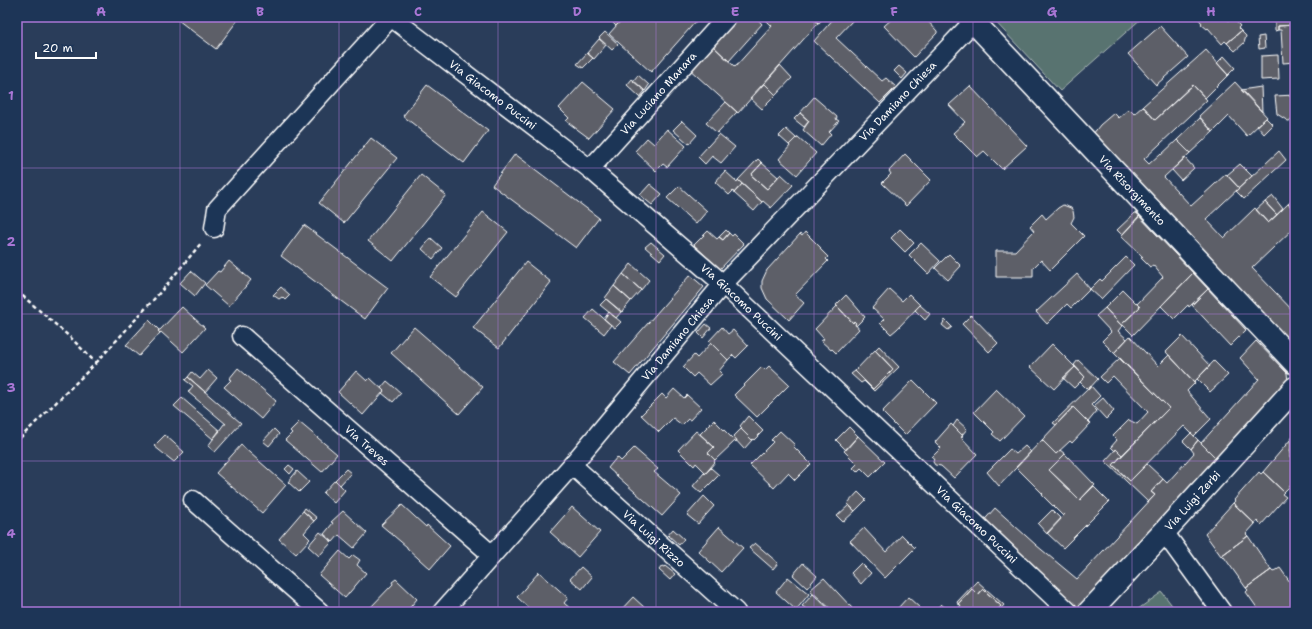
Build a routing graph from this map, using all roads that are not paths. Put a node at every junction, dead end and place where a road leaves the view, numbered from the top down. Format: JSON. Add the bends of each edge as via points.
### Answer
{"nodes":[{"id":1,"x":391,"y":17,"type":"edge"},
{"id":2,"x":727,"y":17,"type":"edge"},
{"id":3,"x":971,"y":20,"type":"edge"},
{"id":4,"x":590,"y":169,"type":"junction"},
{"id":5,"x":214,"y":228,"type":"road end"},
{"id":6,"x":723,"y":284,"type":"junction"},
{"id":7,"x":242,"y":336,"type":"dead end"},
{"id":8,"x":1295,"y":363,"type":"edge"},
{"id":9,"x":1295,"y":388,"type":"edge"},
{"id":10,"x":572,"y":465,"type":"junction"},
{"id":11,"x":193,"y":500,"type":"dead end"},
{"id":12,"x":1164,"y":532,"type":"junction"},
{"id":13,"x":492,"y":555,"type":"junction"},
{"id":14,"x":320,"y":612,"type":"edge"},
{"id":15,"x":442,"y":612,"type":"edge"},
{"id":16,"x":736,"y":612,"type":"edge"},
{"id":17,"x":1069,"y":612,"type":"edge"},
{"id":18,"x":1089,"y":612,"type":"edge"},
{"id":19,"x":1222,"y":612,"type":"edge"}],
"edges":[{"from":1,"to":4,"type":"street","name":"Via Giacomo Puccini"},
{"from":1,"to":5,"type":"street","name":"Via Giacomo Puccini","via":[[217,209]]},
{"from":2,"to":4,"type":"street","name":"Via Luciano Manara"},
{"from":3,"to":6,"type":"street","name":"Via Damiano Chiesa"},
{"from":3,"to":8,"type":"street","name":"Via Risorgimento"},
{"from":4,"to":6,"type":"street","name":"Via Giacomo Puccini"},
{"from":6,"to":10,"type":"street","name":"Via Damiano Chiesa"},
{"from":6,"to":17,"type":"street","name":"Via Giacomo Puccini"},
{"from":7,"to":13,"type":"street","name":"Via Treves"},
{"from":9,"to":12,"type":"street","name":"Via Luigi Zerbi"},
{"from":10,"to":13,"type":"street","name":"Via Damiano Chiesa"},
{"from":10,"to":16,"type":"street","name":"Via Luigi Rizzo"},
{"from":11,"to":14,"type":"street"},
{"from":12,"to":18,"type":"street","name":"Via Luigi Zerbi"},
{"from":12,"to":19,"type":"street"},
{"from":13,"to":15,"type":"street","name":"Via Damiano Chiesa"}]}
